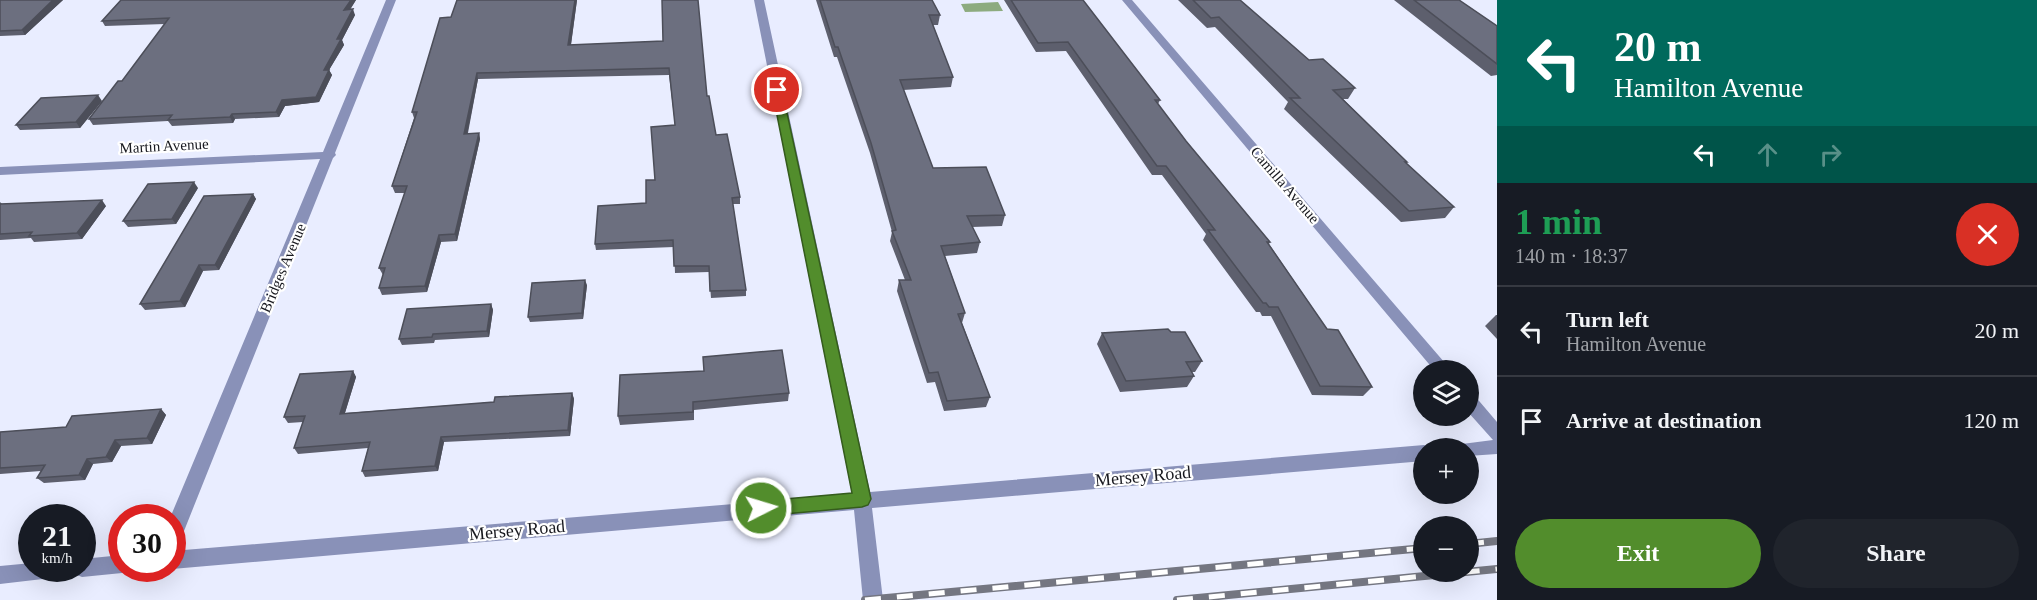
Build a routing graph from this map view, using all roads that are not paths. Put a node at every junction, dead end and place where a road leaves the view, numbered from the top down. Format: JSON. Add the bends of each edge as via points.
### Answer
{"nodes":[{"id":1,"x":391,"y":0,"type":"edge"},
{"id":2,"x":759,"y":0,"type":"edge"},
{"id":3,"x":1127,"y":0,"type":"edge"},
{"id":4,"x":330,"y":155,"type":"junction"},
{"id":5,"x":0,"y":171,"type":"edge"},
{"id":6,"x":1434,"y":360,"type":"edge"},
{"id":7,"x":1479,"y":413,"type":"edge"},
{"id":8,"x":1497,"y":434,"type":"edge"},
{"id":9,"x":1497,"y":447,"type":"edge"},
{"id":10,"x":1479,"y":448,"type":"edge"},
{"id":11,"x":1413,"y":454,"type":"edge"},
{"id":12,"x":862,"y":499,"type":"junction"},
{"id":13,"x":185,"y":504,"type":"edge"},
{"id":14,"x":186,"y":559,"type":"edge"},
{"id":15,"x":18,"y":573,"type":"edge"},
{"id":16,"x":0,"y":575,"type":"edge"},
{"id":17,"x":873,"y":600,"type":"edge"}],
"edges":[{"from":1,"to":4,"type":"street","name":"Bridges Avenue"},
{"from":2,"to":12,"type":"street"},
{"from":3,"to":6,"type":"street","name":"Camilla Avenue"},
{"from":4,"to":5,"type":"street","name":"Martin Avenue"},
{"from":4,"to":13,"type":"street","name":"Bridges Avenue"},
{"from":7,"to":8,"type":"street"},
{"from":9,"to":10,"type":"street"},
{"from":11,"to":12,"type":"street","name":"Mersey Road"},
{"from":12,"to":14,"type":"street","name":"Mersey Road"},
{"from":12,"to":17,"type":"street"},
{"from":15,"to":16,"type":"street"}]}
